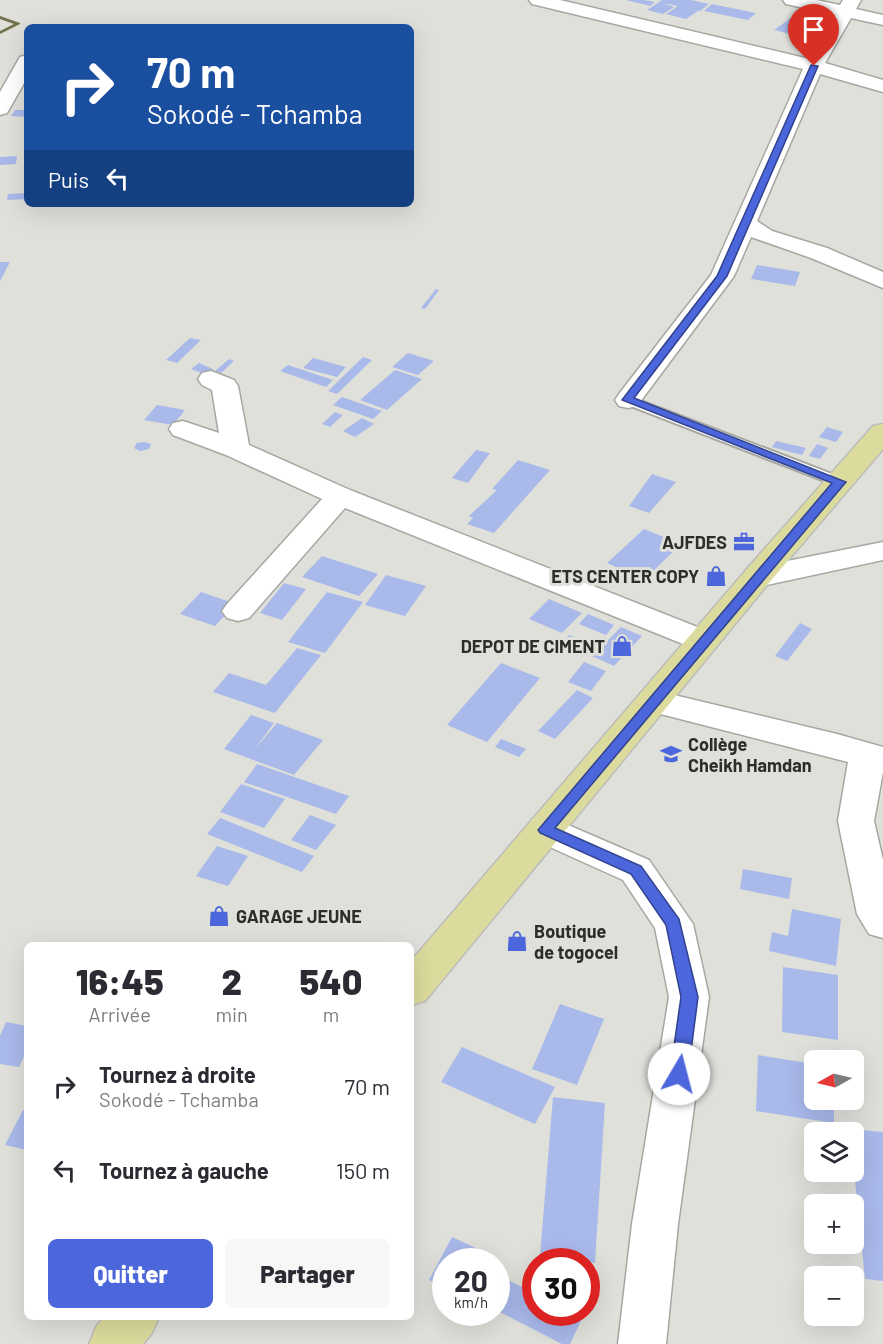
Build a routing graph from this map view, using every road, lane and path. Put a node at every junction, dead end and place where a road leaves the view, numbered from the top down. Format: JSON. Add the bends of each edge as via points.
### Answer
{"nodes":[{"id":1,"x":538,"y":0,"type":"edge"},
{"id":2,"x":792,"y":0,"type":"edge"},
{"id":3,"x":568,"y":3,"type":"edge"},
{"id":4,"x":849,"y":6,"type":"edge"},
{"id":5,"x":883,"y":20,"type":"edge"},
{"id":6,"x":814,"y":66,"type":"junction"},
{"id":7,"x":24,"y":67,"type":"edge"},
{"id":8,"x":883,"y":86,"type":"edge"},
{"id":9,"x":0,"y":109,"type":"edge"},
{"id":10,"x":745,"y":223,"type":"junction"},
{"id":11,"x":883,"y":280,"type":"edge"},
{"id":12,"x":212,"y":379,"type":"dead end"},
{"id":13,"x":628,"y":400,"type":"joint"},
{"id":14,"x":183,"y":429,"type":"dead end"},
{"id":15,"x":883,"y":432,"type":"edge"},
{"id":16,"x":236,"y":449,"type":"junction"},
{"id":17,"x":840,"y":482,"type":"junction"},
{"id":18,"x":340,"y":496,"type":"junction"},
{"id":19,"x":883,"y":551,"type":"edge"},
{"id":20,"x":758,"y":577,"type":"junction"},
{"id":21,"x":238,"y":611,"type":"dead end"},
{"id":22,"x":704,"y":641,"type":"junction"},
{"id":23,"x":653,"y":702,"type":"junction"},
{"id":24,"x":875,"y":757,"type":"edge"},
{"id":25,"x":545,"y":830,"type":"junction"},
{"id":26,"x":883,"y":923,"type":"edge"},
{"id":27,"x":414,"y":985,"type":"edge"},
{"id":28,"x":133,"y":1320,"type":"edge"},
{"id":29,"x":113,"y":1344,"type":"edge"},
{"id":30,"x":642,"y":1344,"type":"edge"}],
"edges":[{"from":1,"to":3,"type":"street"},
{"from":2,"to":4,"type":"street"},
{"from":3,"to":6,"type":"street"},
{"from":4,"to":5,"type":"street"},
{"from":4,"to":6,"type":"street"},
{"from":6,"to":8,"type":"street"},
{"from":6,"to":10,"type":"street"},
{"from":7,"to":9,"type":"street"},
{"from":10,"to":11,"type":"street","via":[[764,236],[819,253]]},
{"from":10,"to":13,"type":"street","via":[[716,285]]},
{"from":12,"to":16,"type":"street","via":[[225,386]]},
{"from":13,"to":17,"type":"lane"},
{"from":14,"to":16,"type":"street"},
{"from":15,"to":17,"type":"main road"},
{"from":16,"to":18,"type":"street"},
{"from":17,"to":20,"type":"main road"},
{"from":18,"to":21,"type":"street"},
{"from":18,"to":22,"type":"street"},
{"from":19,"to":20,"type":"street"},
{"from":20,"to":22,"type":"main road"},
{"from":22,"to":23,"type":"main road"},
{"from":23,"to":24,"type":"street"},
{"from":23,"to":25,"type":"main road"},
{"from":24,"to":26,"type":"street","via":[[856,821],[876,914]]},
{"from":25,"to":27,"type":"main road"},
{"from":25,"to":30,"type":"street","via":[[636,870],[674,924],[689,997],[655,1224]]},
{"from":28,"to":29,"type":"main road"}]}
